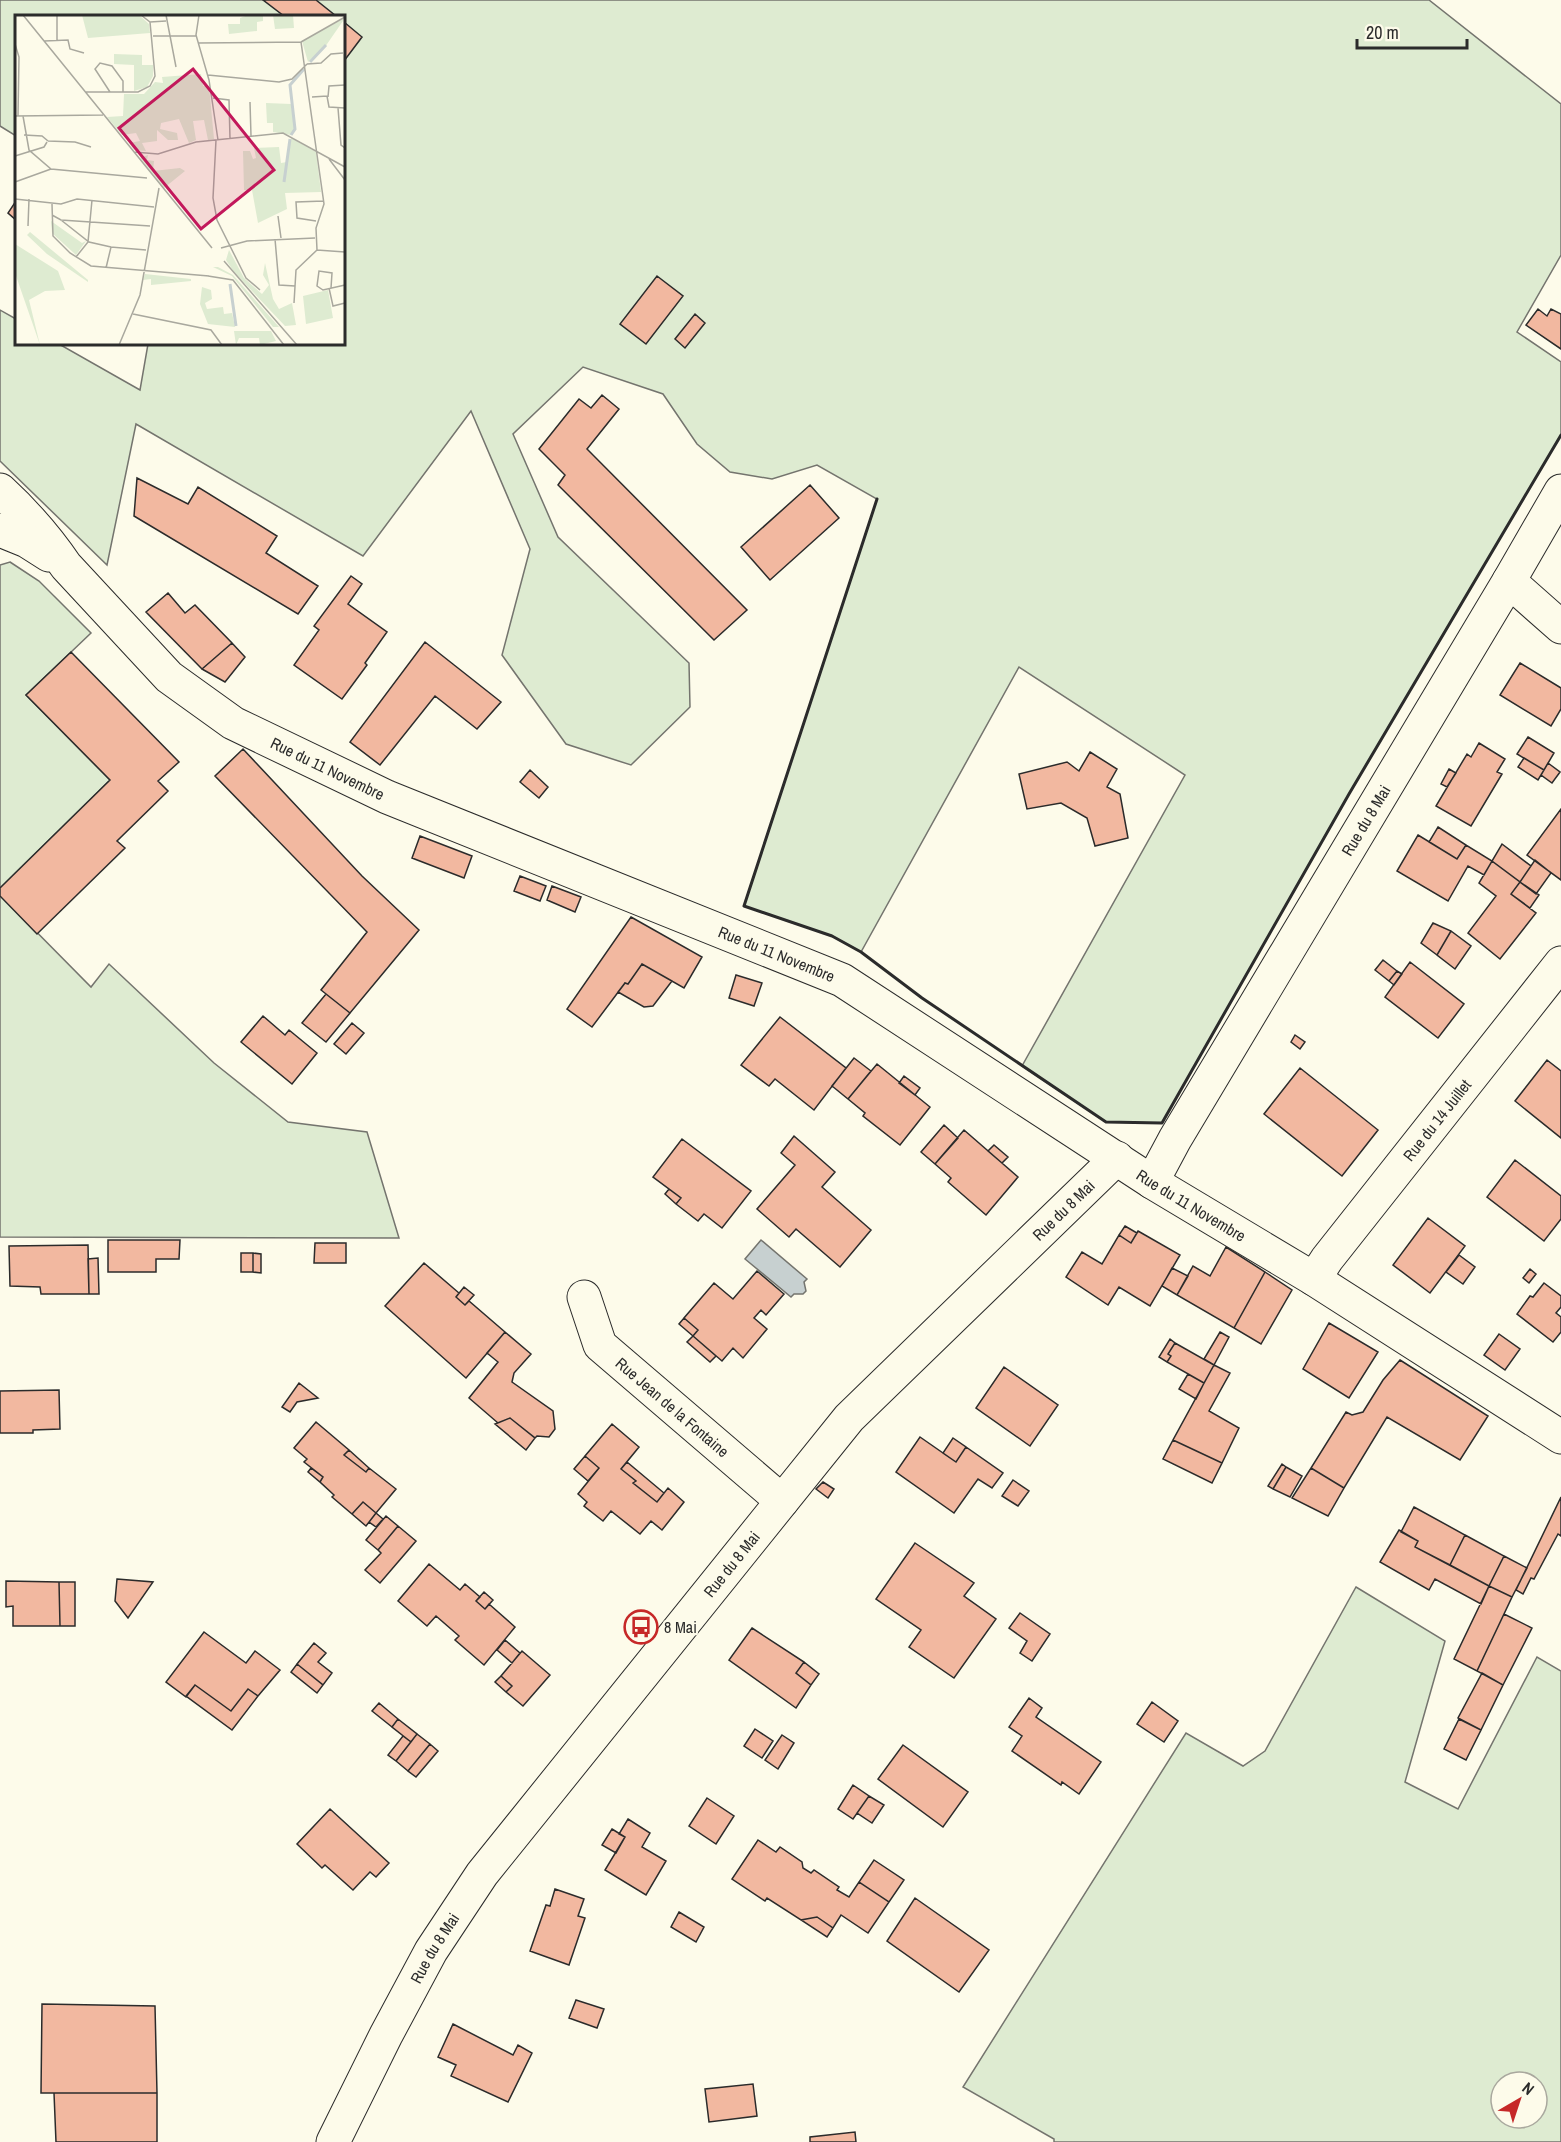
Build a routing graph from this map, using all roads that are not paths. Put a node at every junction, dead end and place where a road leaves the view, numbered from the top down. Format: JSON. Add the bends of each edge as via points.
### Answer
{"nodes":[{"id":1,"x":0,"y":490,"type":"edge"},
{"id":2,"x":1561,"y":491,"type":"edge"},
{"id":3,"x":0,"y":530,"type":"edge"},
{"id":4,"x":66,"y":566,"type":"junction"},
{"id":5,"x":1509,"y":581,"type":"junction"},
{"id":6,"x":1561,"y":627,"type":"edge"},
{"id":7,"x":1561,"y":963,"type":"edge"},
{"id":8,"x":1117,"y":1158,"type":"junction"},
{"id":9,"x":1152,"y":1182,"type":"junction"},
{"id":10,"x":1314,"y":1278,"type":"junction"},
{"id":11,"x":584,"y":1297,"type":"dead end"},
{"id":12,"x":1561,"y":1437,"type":"edge"},
{"id":13,"x":782,"y":1501,"type":"junction"},
{"id":14,"x":333,"y":2142,"type":"edge"}],
"edges":[{"from":1,"to":4,"type":"street","name":"Rue du 11 Novembre"},
{"from":2,"to":5,"type":"street","name":"Rue du 8 Mai"},
{"from":3,"to":4,"type":"street","via":[[27,541]]},
{"from":4,"to":8,"type":"street","name":"Rue du 11 Novembre","via":[[169,676],[233,723],[387,797],[842,980]]},
{"from":5,"to":6,"type":"street"},
{"from":5,"to":9,"type":"street","name":"Rue du 8 Mai"},
{"from":7,"to":10,"type":"street","name":"Rue du 14 Juillet"},
{"from":8,"to":9,"type":"street","name":"Rue du 11 Novembre"},
{"from":8,"to":13,"type":"street","name":"Rue du 8 Mai","via":[[849,1418]]},
{"from":9,"to":10,"type":"street","name":"Rue du 11 Novembre"},
{"from":10,"to":12,"type":"street","name":"Rue du 11 Novembre"},
{"from":11,"to":13,"type":"street","name":"Rue Jean de la Fontaine","via":[[600,1345]]},
{"from":13,"to":14,"type":"street","name":"Rue du 8 Mai","via":[[482,1874],[431,1951]]}]}
